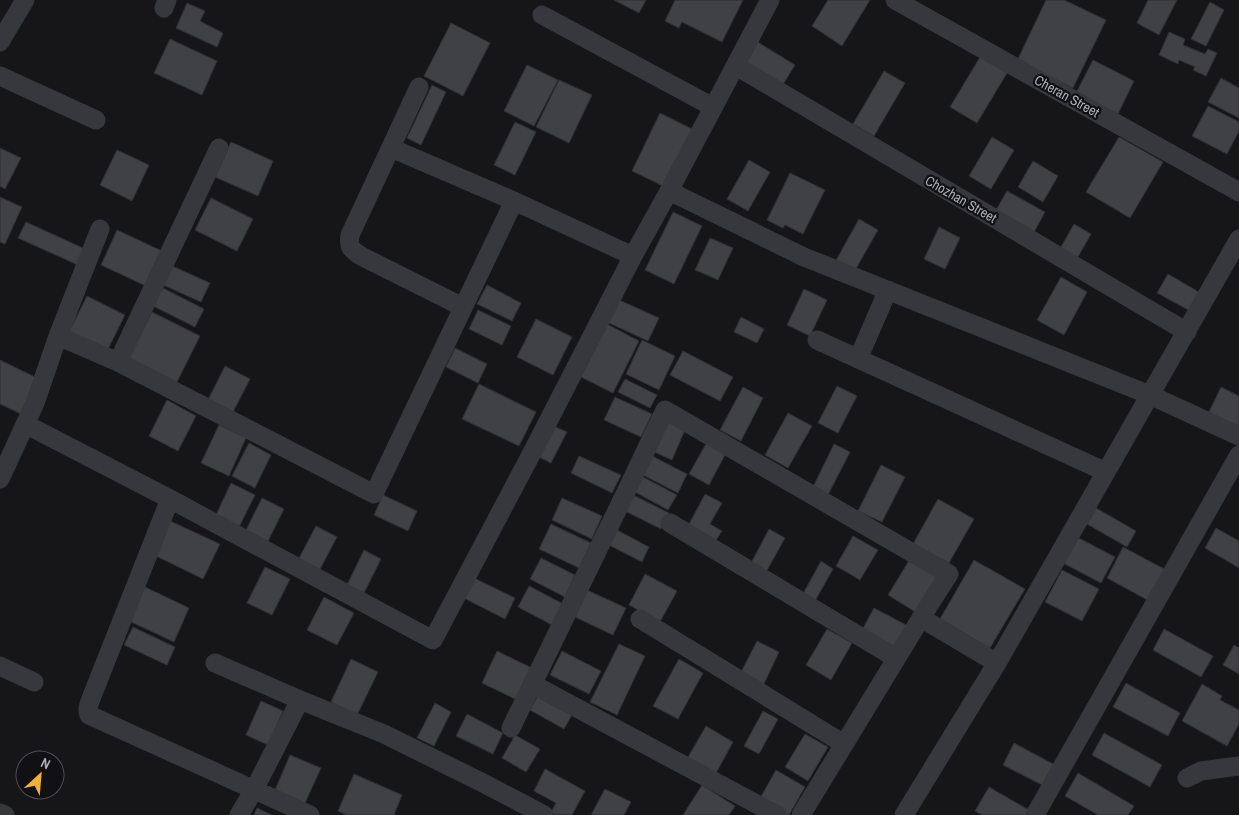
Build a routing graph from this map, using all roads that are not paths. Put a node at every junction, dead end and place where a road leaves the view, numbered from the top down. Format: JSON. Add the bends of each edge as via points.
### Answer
{"nodes":[{"id":1,"x":25,"y":0,"type":"edge"},
{"id":2,"x":770,"y":0,"type":"edge"},
{"id":3,"x":895,"y":0,"type":"edge"},
{"id":4,"x":542,"y":15,"type":"dead end"},
{"id":5,"x":0,"y":42,"type":"edge"},
{"id":6,"x":736,"y":66,"type":"junction"},
{"id":7,"x":0,"y":76,"type":"edge"},
{"id":8,"x":420,"y":87,"type":"dead end"},
{"id":9,"x":713,"y":107,"type":"junction"},
{"id":10,"x":96,"y":120,"type":"dead end"},
{"id":11,"x":219,"y":148,"type":"dead end"},
{"id":12,"x":391,"y":148,"type":"junction"},
{"id":13,"x":669,"y":191,"type":"junction"},
{"id":14,"x":1239,"y":192,"type":"edge"},
{"id":15,"x":514,"y":201,"type":"junction"},
{"id":16,"x":100,"y":229,"type":"dead end"},
{"id":17,"x":1239,"y":239,"type":"edge"},
{"id":18,"x":633,"y":256,"type":"junction"},
{"id":19,"x":888,"y":290,"type":"junction"},
{"id":20,"x":463,"y":307,"type":"junction"},
{"id":21,"x":1187,"y":332,"type":"junction"},
{"id":22,"x":58,"y":336,"type":"junction"},
{"id":23,"x":817,"y":340,"type":"dead end"},
{"id":24,"x":858,"y":359,"type":"junction"},
{"id":25,"x":118,"y":362,"type":"junction"},
{"id":26,"x":1150,"y":395,"type":"junction"},
{"id":27,"x":25,"y":424,"type":"junction"},
{"id":28,"x":1239,"y":436,"type":"edge"},
{"id":29,"x":1239,"y":455,"type":"edge"},
{"id":30,"x":1106,"y":472,"type":"junction"},
{"id":31,"x":0,"y":479,"type":"edge"},
{"id":32,"x":170,"y":499,"type":"junction"},
{"id":33,"x":670,"y":524,"type":"dead end"},
{"id":34,"x":921,"y":618,"type":"junction"},
{"id":35,"x":640,"y":620,"type":"dead end"},
{"id":36,"x":896,"y":658,"type":"junction"},
{"id":37,"x":215,"y":663,"type":"dead end"},
{"id":38,"x":997,"y":663,"type":"junction"},
{"id":39,"x":0,"y":666,"type":"edge"},
{"id":40,"x":34,"y":682,"type":"dead end"},
{"id":41,"x":532,"y":684,"type":"junction"},
{"id":42,"x":300,"y":700,"type":"junction"},
{"id":43,"x":511,"y":728,"type":"dead end"},
{"id":44,"x":844,"y":744,"type":"junction"},
{"id":45,"x":1239,"y":766,"type":"edge"},
{"id":46,"x":1187,"y":778,"type":"dead end"},
{"id":47,"x":254,"y":790,"type":"junction"},
{"id":48,"x":0,"y":813,"type":"edge"},
{"id":49,"x":5,"y":815,"type":"edge"},
{"id":50,"x":239,"y":815,"type":"edge"},
{"id":51,"x":310,"y":815,"type":"edge"},
{"id":52,"x":544,"y":815,"type":"edge"},
{"id":53,"x":777,"y":815,"type":"edge"},
{"id":54,"x":801,"y":815,"type":"edge"},
{"id":55,"x":904,"y":815,"type":"edge"},
{"id":56,"x":1035,"y":815,"type":"edge"}],
"edges":[{"from":1,"to":5,"type":"street"},
{"from":2,"to":6,"type":"street"},
{"from":3,"to":14,"type":"street","name":"Cheran Street"},
{"from":4,"to":9,"type":"street"},
{"from":6,"to":9,"type":"street"},
{"from":6,"to":21,"type":"street","name":"Chozhan Street"},
{"from":7,"to":10,"type":"street"},
{"from":8,"to":12,"type":"street"},
{"from":9,"to":13,"type":"street"},
{"from":11,"to":25,"type":"street"},
{"from":12,"to":15,"type":"street"},
{"from":12,"to":20,"type":"street","via":[[349,243],[361,256]]},
{"from":13,"to":18,"type":"street"},
{"from":13,"to":19,"type":"street","via":[[804,257]]},
{"from":15,"to":18,"type":"street"},
{"from":15,"to":20,"type":"street"},
{"from":16,"to":22,"type":"street"},
{"from":17,"to":21,"type":"street"},
{"from":18,"to":32,"type":"street","via":[[433,640]]},
{"from":19,"to":24,"type":"street"},
{"from":19,"to":26,"type":"street"},
{"from":20,"to":25,"type":"street","via":[[374,494]]},
{"from":21,"to":26,"type":"street"},
{"from":22,"to":25,"type":"street"},
{"from":22,"to":27,"type":"street"},
{"from":23,"to":24,"type":"street"},
{"from":24,"to":30,"type":"street"},
{"from":26,"to":28,"type":"street"},
{"from":26,"to":30,"type":"street"},
{"from":27,"to":31,"type":"street"},
{"from":27,"to":32,"type":"street"},
{"from":29,"to":56,"type":"street"},
{"from":30,"to":38,"type":"street"},
{"from":32,"to":47,"type":"street","via":[[88,712],[92,718]]},
{"from":33,"to":36,"type":"street"},
{"from":34,"to":36,"type":"street"},
{"from":34,"to":38,"type":"street"},
{"from":34,"to":41,"type":"street","via":[[949,574],[665,410]]},
{"from":35,"to":44,"type":"street"},
{"from":36,"to":44,"type":"street"},
{"from":37,"to":42,"type":"street"},
{"from":38,"to":55,"type":"street"},
{"from":39,"to":40,"type":"street"},
{"from":41,"to":43,"type":"street"},
{"from":41,"to":53,"type":"street"},
{"from":42,"to":47,"type":"street"},
{"from":42,"to":52,"type":"street","via":[[384,734]]},
{"from":44,"to":54,"type":"street"},
{"from":45,"to":46,"type":"street","via":[[1201,771]]},
{"from":47,"to":50,"type":"street"},
{"from":47,"to":51,"type":"street"},
{"from":48,"to":49,"type":"street"}]}
